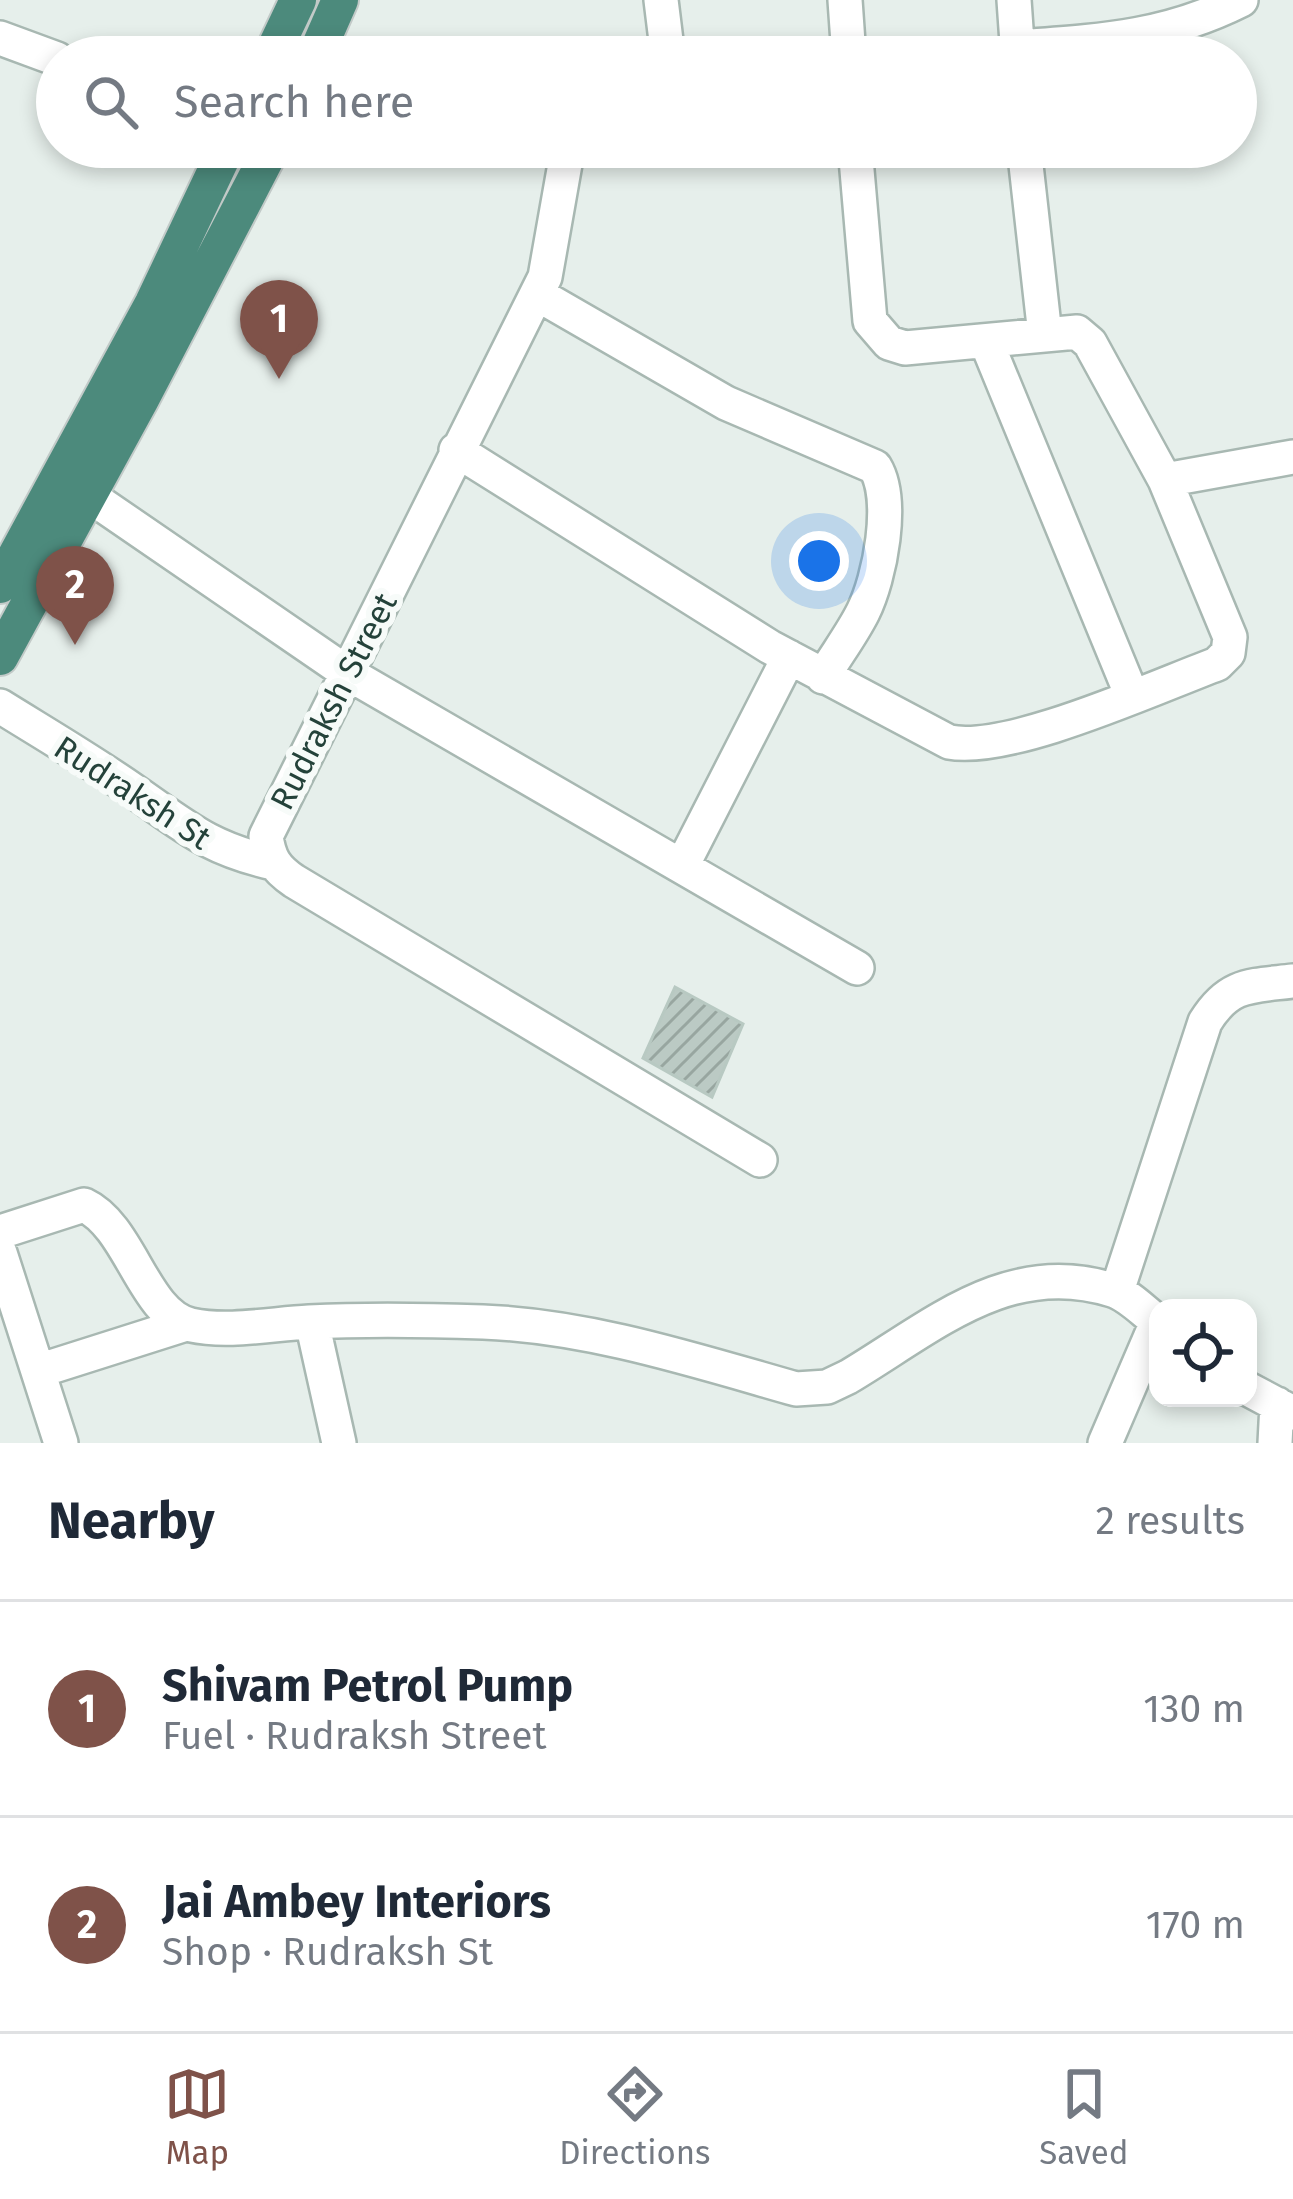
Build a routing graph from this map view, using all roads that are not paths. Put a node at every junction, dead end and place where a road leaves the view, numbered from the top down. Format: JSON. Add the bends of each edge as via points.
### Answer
{"nodes":[{"id":1,"x":298,"y":0,"type":"edge"},
{"id":2,"x":340,"y":0,"type":"edge"},
{"id":3,"x":661,"y":0,"type":"edge"},
{"id":4,"x":845,"y":0,"type":"edge"},
{"id":5,"x":1015,"y":0,"type":"edge"},
{"id":6,"x":1241,"y":0,"type":"edge"},
{"id":7,"x":281,"y":36,"type":"edge"},
{"id":8,"x":324,"y":36,"type":"edge"},
{"id":9,"x":665,"y":36,"type":"edge"},
{"id":10,"x":848,"y":36,"type":"edge"},
{"id":11,"x":1017,"y":36,"type":"edge"},
{"id":12,"x":1140,"y":36,"type":"edge"},
{"id":13,"x":0,"y":38,"type":"edge"},
{"id":14,"x":36,"y":51,"type":"edge"},
{"id":15,"x":217,"y":168,"type":"edge"},
{"id":16,"x":261,"y":168,"type":"edge"},
{"id":17,"x":565,"y":168,"type":"edge"},
{"id":18,"x":857,"y":168,"type":"edge"},
{"id":19,"x":1026,"y":168,"type":"edge"},
{"id":20,"x":536,"y":294,"type":"junction"},
{"id":21,"x":1045,"y":334,"type":"junction"},
{"id":22,"x":986,"y":341,"type":"junction"},
{"id":23,"x":456,"y":450,"type":"junction"},
{"id":24,"x":1293,"y":458,"type":"edge"},
{"id":25,"x":1165,"y":480,"type":"junction"},
{"id":26,"x":88,"y":495,"type":"junction"},
{"id":27,"x":0,"y":585,"type":"edge"},
{"id":28,"x":0,"y":657,"type":"edge"},
{"id":29,"x":789,"y":657,"type":"junction"},
{"id":30,"x":349,"y":674,"type":"junction"},
{"id":31,"x":823,"y":676,"type":"junction"},
{"id":32,"x":1132,"y":696,"type":"junction"},
{"id":33,"x":0,"y":706,"type":"edge"},
{"id":34,"x":273,"y":863,"type":"junction"},
{"id":35,"x":682,"y":866,"type":"junction"},
{"id":36,"x":857,"y":968,"type":"dead end"},
{"id":37,"x":1293,"y":981,"type":"edge"},
{"id":38,"x":760,"y":1160,"type":"dead end"},
{"id":39,"x":0,"y":1232,"type":"edge"},
{"id":40,"x":0,"y":1253,"type":"edge"},
{"id":41,"x":1117,"y":1291,"type":"junction"},
{"id":42,"x":1149,"y":1315,"type":"edge"},
{"id":43,"x":312,"y":1322,"type":"junction"},
{"id":44,"x":186,"y":1324,"type":"junction"},
{"id":45,"x":1149,"y":1343,"type":"edge"},
{"id":46,"x":38,"y":1371,"type":"junction"},
{"id":47,"x":1273,"y":1402,"type":"edge"},
{"id":48,"x":61,"y":1443,"type":"edge"},
{"id":49,"x":338,"y":1443,"type":"edge"},
{"id":50,"x":1106,"y":1443,"type":"edge"},
{"id":51,"x":1276,"y":1443,"type":"edge"}],
"edges":[{"from":1,"to":7,"type":"highway"},
{"from":2,"to":8,"type":"highway"},
{"from":3,"to":9,"type":"street"},
{"from":4,"to":10,"type":"street"},
{"from":5,"to":11,"type":"street"},
{"from":6,"to":12,"type":"street"},
{"from":13,"to":14,"type":"street"},
{"from":15,"to":27,"type":"highway"},
{"from":16,"to":26,"type":"highway"},
{"from":17,"to":20,"type":"street","name":"Rudraksh Street"},
{"from":18,"to":22,"type":"street","via":[[877,332],[905,349]]},
{"from":19,"to":21,"type":"street"},
{"from":20,"to":23,"type":"street","name":"Rudraksh Street"},
{"from":20,"to":31,"type":"street","via":[[726,403],[875,467],[886,496],[874,587]]},
{"from":21,"to":22,"type":"street"},
{"from":21,"to":25,"type":"street","via":[[1078,332],[1090,343]]},
{"from":22,"to":32,"type":"street"},
{"from":23,"to":29,"type":"street"},
{"from":23,"to":30,"type":"street","name":"Rudraksh Street"},
{"from":24,"to":25,"type":"street"},
{"from":25,"to":32,"type":"street","via":[[1230,637],[1228,653]]},
{"from":26,"to":28,"type":"highway"},
{"from":26,"to":30,"type":"street"},
{"from":29,"to":31,"type":"street"},
{"from":29,"to":35,"type":"street"},
{"from":30,"to":34,"type":"street","name":"Rudraksh Street","via":[[266,836]]},
{"from":30,"to":35,"type":"street"},
{"from":31,"to":32,"type":"street","via":[[967,746]]},
{"from":33,"to":34,"type":"street","name":"Rudraksh St","via":[[188,831]]},
{"from":34,"to":38,"type":"street"},
{"from":35,"to":36,"type":"street"},
{"from":37,"to":41,"type":"street","via":[[1235,990],[1205,1022]]},
{"from":39,"to":44,"type":"street","via":[[84,1205],[102,1214],[165,1310]]},
{"from":40,"to":46,"type":"street"},
{"from":41,"to":42,"type":"street"},
{"from":41,"to":43,"type":"street","via":[[1012,1285],[848,1377],[796,1389],[615,1340],[488,1322]]},
{"from":43,"to":44,"type":"street"},
{"from":43,"to":49,"type":"street"},
{"from":44,"to":46,"type":"street"},
{"from":45,"to":50,"type":"street"},
{"from":46,"to":48,"type":"street"},
{"from":47,"to":51,"type":"street"}]}
